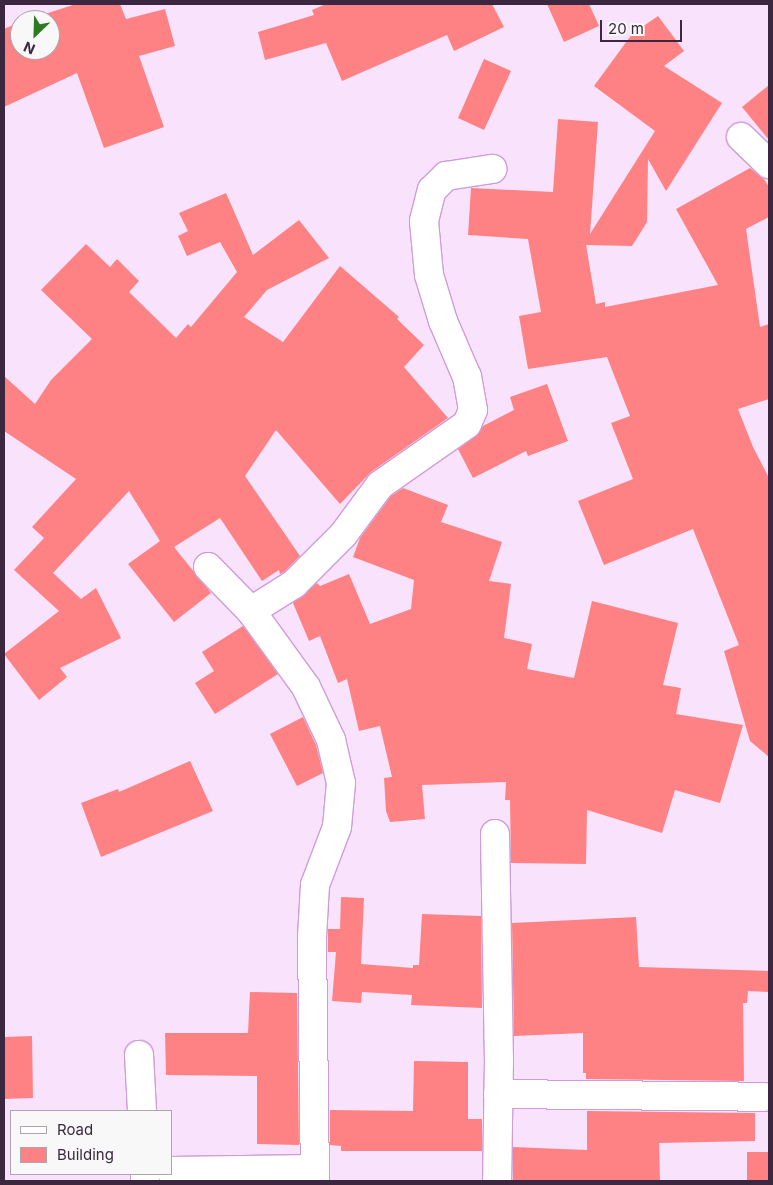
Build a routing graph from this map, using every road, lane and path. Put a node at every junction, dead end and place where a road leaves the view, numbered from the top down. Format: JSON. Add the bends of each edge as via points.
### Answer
{"nodes":[{"id":1,"x":741,"y":137,"type":"dead end"},
{"id":2,"x":769,"y":164,"type":"edge"},
{"id":3,"x":492,"y":169,"type":"dead end"},
{"id":4,"x":208,"y":567,"type":"dead end"},
{"id":5,"x":251,"y":611,"type":"junction"},
{"id":6,"x":495,"y":834,"type":"dead end"},
{"id":7,"x":139,"y":1056,"type":"dead end"},
{"id":8,"x":498,"y":1094,"type":"junction"},
{"id":9,"x":764,"y":1097,"type":"dead end"},
{"id":10,"x":142,"y":1110,"type":"edge"},
{"id":11,"x":172,"y":1171,"type":"edge"},
{"id":12,"x":315,"y":1175,"type":"edge"},
{"id":13,"x":497,"y":1181,"type":"edge"}],
"edges":[{"from":1,"to":2,"type":"street"},
{"from":3,"to":5,"type":"street","via":[[446,176],[432,190],[424,222],[429,275],[443,321],[467,377],[473,410],[467,424],[380,484],[343,535],[294,584]]},
{"from":4,"to":5,"type":"street"},
{"from":5,"to":12,"type":"street","via":[[306,687],[331,740],[341,783],[337,827],[315,885],[312,936]]},
{"from":6,"to":8,"type":"street"},
{"from":7,"to":10,"type":"street"},
{"from":8,"to":9,"type":"street"},
{"from":8,"to":13,"type":"street"},
{"from":11,"to":12,"type":"street"}]}
